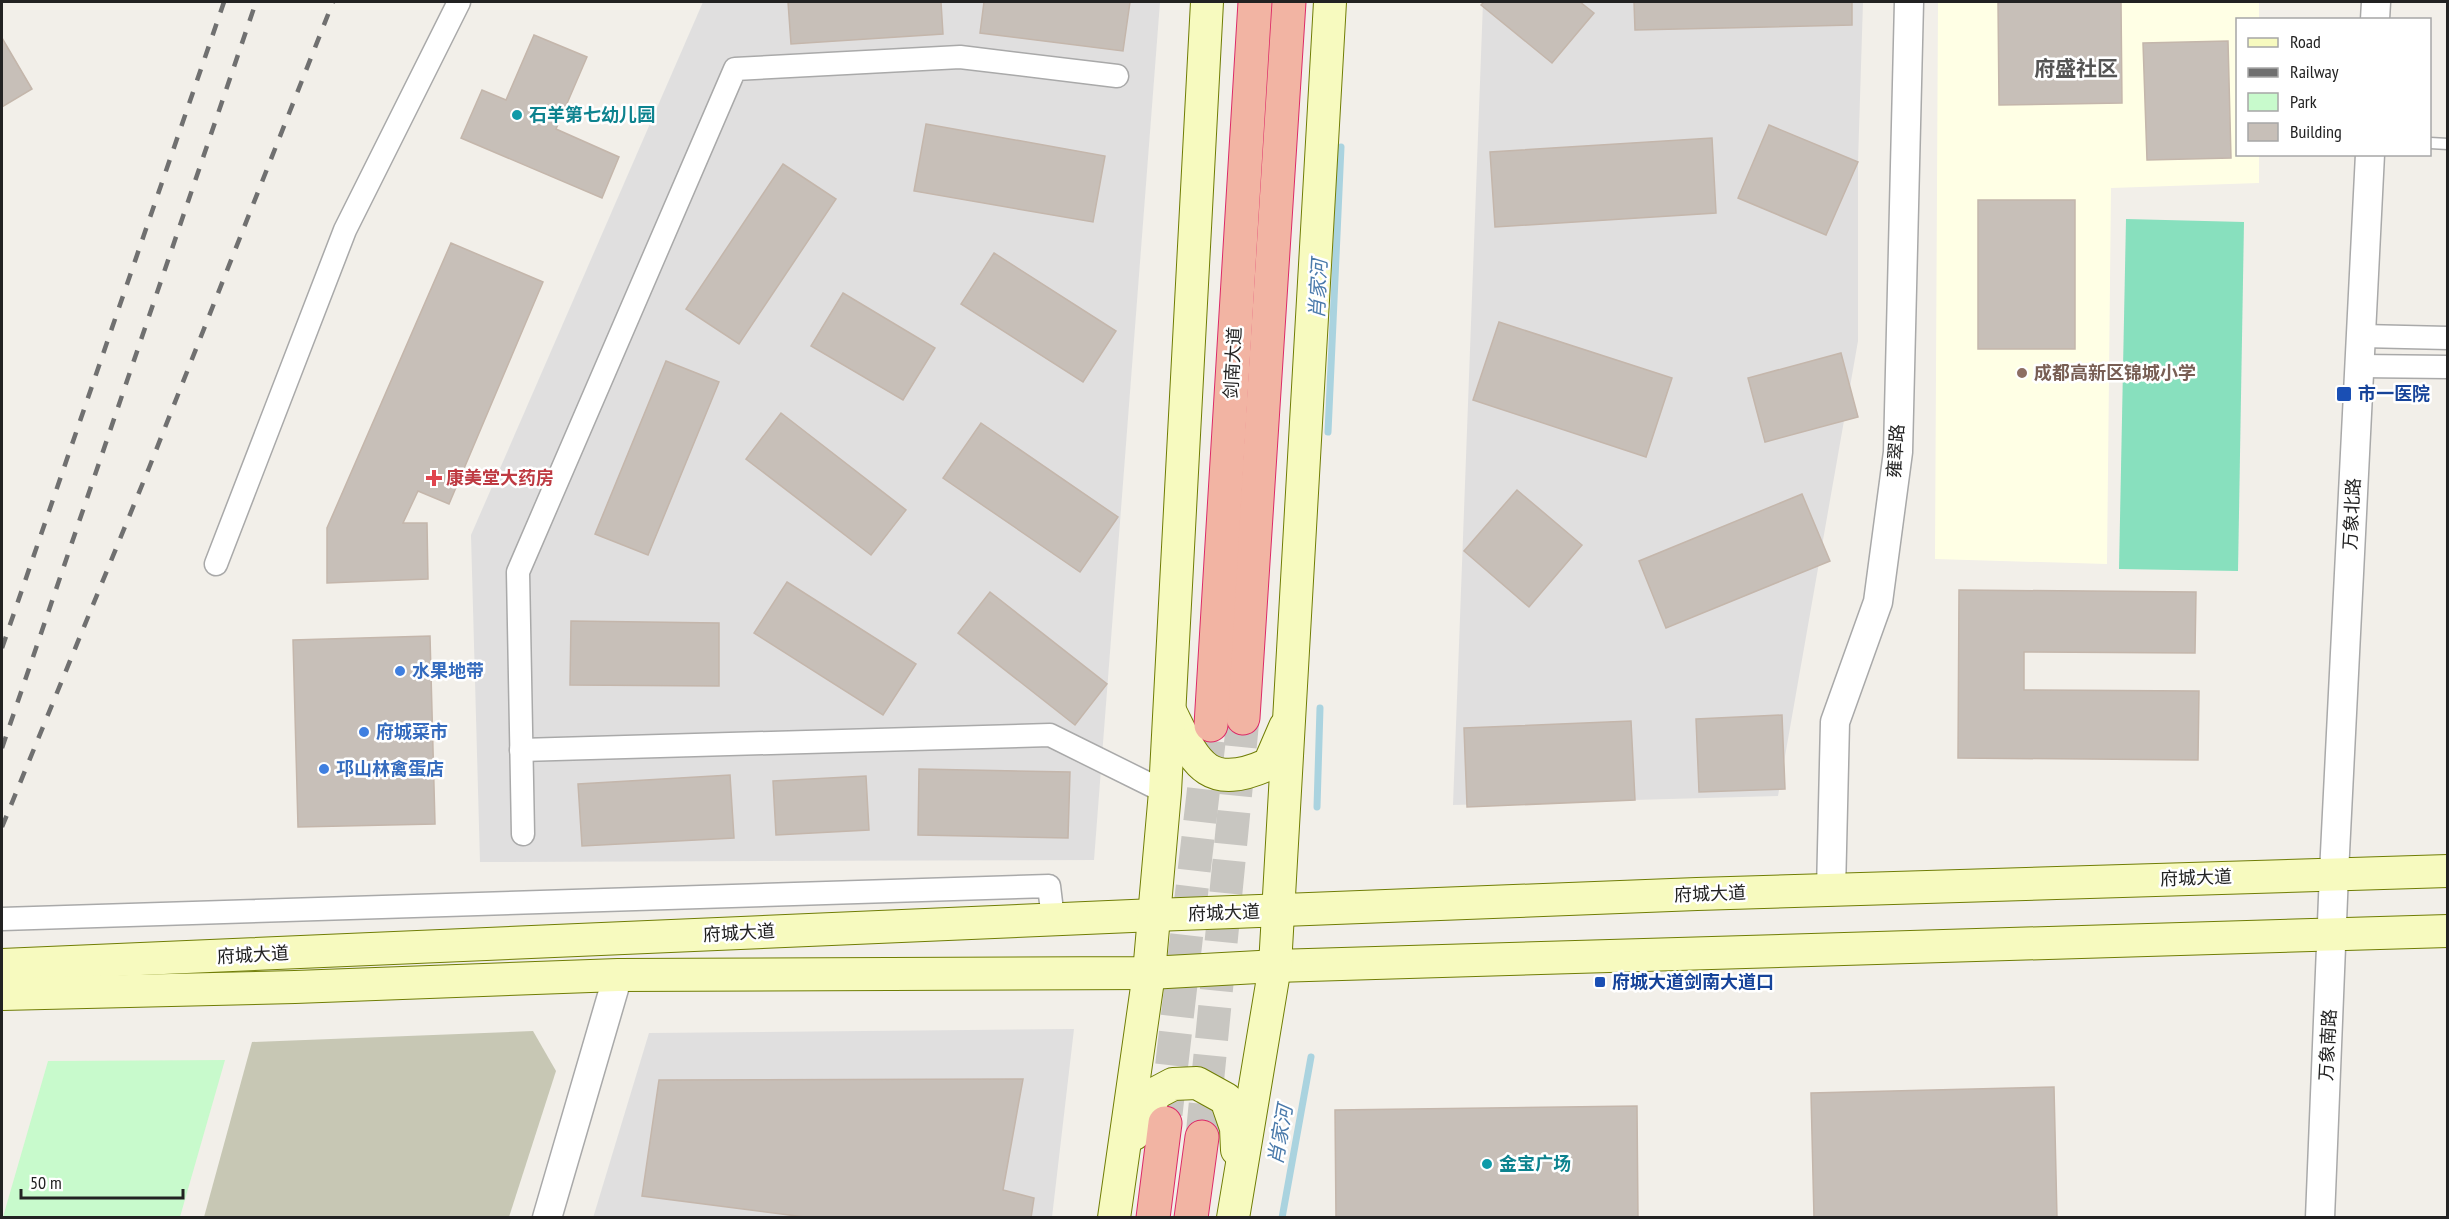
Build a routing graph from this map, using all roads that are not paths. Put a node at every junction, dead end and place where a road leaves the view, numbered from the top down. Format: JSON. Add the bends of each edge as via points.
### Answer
{"nodes":[{"id":1,"x":459,"y":2,"type":"edge"},
{"id":2,"x":1207,"y":2,"type":"edge"},
{"id":3,"x":1255,"y":2,"type":"edge"},
{"id":4,"x":1289,"y":2,"type":"edge"},
{"id":5,"x":1330,"y":2,"type":"edge"},
{"id":6,"x":1909,"y":2,"type":"edge"},
{"id":7,"x":2376,"y":2,"type":"edge"},
{"id":8,"x":2375,"y":18,"type":"edge"},
{"id":9,"x":1117,"y":76,"type":"dead end"},
{"id":10,"x":2431,"y":143,"type":"edge"},
{"id":11,"x":2448,"y":144,"type":"edge"},
{"id":12,"x":2370,"y":156,"type":"edge"},
{"id":13,"x":2362,"y":336,"type":"junction"},
{"id":14,"x":2448,"y":338,"type":"edge"},
{"id":15,"x":2360,"y":366,"type":"junction"},
{"id":16,"x":2448,"y":367,"type":"edge"},
{"id":17,"x":216,"y":564,"type":"dead end"},
{"id":18,"x":1291,"y":709,"type":"junction"},
{"id":19,"x":1170,"y":710,"type":"junction"},
{"id":20,"x":1243,"y":718,"type":"tunnel mouth"},
{"id":21,"x":1211,"y":725,"type":"tunnel mouth"},
{"id":22,"x":521,"y":750,"type":"junction"},
{"id":23,"x":1165,"y":792,"type":"junction"},
{"id":24,"x":523,"y":834,"type":"dead end"},
{"id":25,"x":2448,"y":871,"type":"edge"},
{"id":26,"x":2334,"y":873,"type":"junction"},
{"id":27,"x":1831,"y":891,"type":"junction"},
{"id":28,"x":1279,"y":911,"type":"junction"},
{"id":29,"x":1155,"y":915,"type":"junction"},
{"id":30,"x":2,"y":919,"type":"edge"},
{"id":31,"x":1053,"y":920,"type":"junction"},
{"id":32,"x":2448,"y":931,"type":"edge"},
{"id":33,"x":2333,"y":933,"type":"junction"},
{"id":34,"x":2,"y":965,"type":"edge"},
{"id":35,"x":1275,"y":966,"type":"junction"},
{"id":36,"x":1149,"y":973,"type":"junction"},
{"id":37,"x":618,"y":975,"type":"junction"},
{"id":38,"x":2,"y":994,"type":"edge"},
{"id":39,"x":1165,"y":1123,"type":"tunnel mouth"},
{"id":40,"x":1202,"y":1137,"type":"tunnel mouth"},
{"id":41,"x":1122,"y":1161,"type":"junction"},
{"id":42,"x":1239,"y":1177,"type":"junction"},
{"id":43,"x":547,"y":1218,"type":"edge"},
{"id":44,"x":1114,"y":1218,"type":"edge"},
{"id":45,"x":1153,"y":1218,"type":"edge"},
{"id":46,"x":1191,"y":1218,"type":"edge"},
{"id":47,"x":1233,"y":1218,"type":"edge"},
{"id":48,"x":2320,"y":1218,"type":"edge"}],
"edges":[{"from":1,"to":17,"type":"street","via":[[345,230]]},
{"from":2,"to":19,"type":"main road"},
{"from":3,"to":21,"type":"highway","name":"剑南大道"},
{"from":4,"to":20,"type":"highway","name":"剑南大道"},
{"from":5,"to":18,"type":"main road"},
{"from":6,"to":27,"type":"street","name":"雍翠路","via":[[1898,452],[1878,602],[1835,722]]},
{"from":7,"to":8,"type":"street"},
{"from":9,"to":22,"type":"street","via":[[960,57],[735,69],[518,572]]},
{"from":10,"to":11,"type":"lane"},
{"from":12,"to":13,"type":"street","name":"万象北路"},
{"from":13,"to":14,"type":"street"},
{"from":13,"to":15,"type":"street","name":"万象北路"},
{"from":15,"to":16,"type":"street"},
{"from":15,"to":26,"type":"street","name":"万象北路"},
{"from":18,"to":19,"type":"main road","via":[[1269,764],[1247,774],[1227,775],[1209,771],[1193,756]]},
{"from":18,"to":28,"type":"main road"},
{"from":19,"to":23,"type":"main road"},
{"from":22,"to":23,"type":"street","via":[[1050,735]]},
{"from":22,"to":24,"type":"street"},
{"from":23,"to":29,"type":"main road"},
{"from":25,"to":26,"type":"main road","name":"府城大道"},
{"from":26,"to":27,"type":"main road","name":"府城大道"},
{"from":26,"to":33,"type":"street","name":"万象南路"},
{"from":27,"to":28,"type":"main road","name":"府城大道"},
{"from":28,"to":29,"type":"main road","name":"府城大道"},
{"from":28,"to":35,"type":"main road"},
{"from":29,"to":31,"type":"main road","name":"府城大道"},
{"from":29,"to":36,"type":"main road"},
{"from":30,"to":31,"type":"street","via":[[1049,886]]},
{"from":31,"to":34,"type":"main road","name":"府城大道"},
{"from":32,"to":33,"type":"main road","name":"府城大道"},
{"from":33,"to":35,"type":"main road","name":"府城大道"},
{"from":33,"to":48,"type":"street","name":"万象南路"},
{"from":35,"to":36,"type":"main road","name":"府城大道"},
{"from":35,"to":42,"type":"main road"},
{"from":36,"to":37,"type":"main road","name":"府城大道"},
{"from":36,"to":41,"type":"main road"},
{"from":37,"to":38,"type":"main road","name":"府城大道"},
{"from":37,"to":43,"type":"street"},
{"from":39,"to":45,"type":"highway"},
{"from":40,"to":46,"type":"highway"},
{"from":41,"to":42,"type":"main road","via":[[1156,1093],[1173,1084],[1197,1083],[1226,1099],[1236,1128]]},
{"from":41,"to":44,"type":"main road"},
{"from":42,"to":47,"type":"main road"}]}
